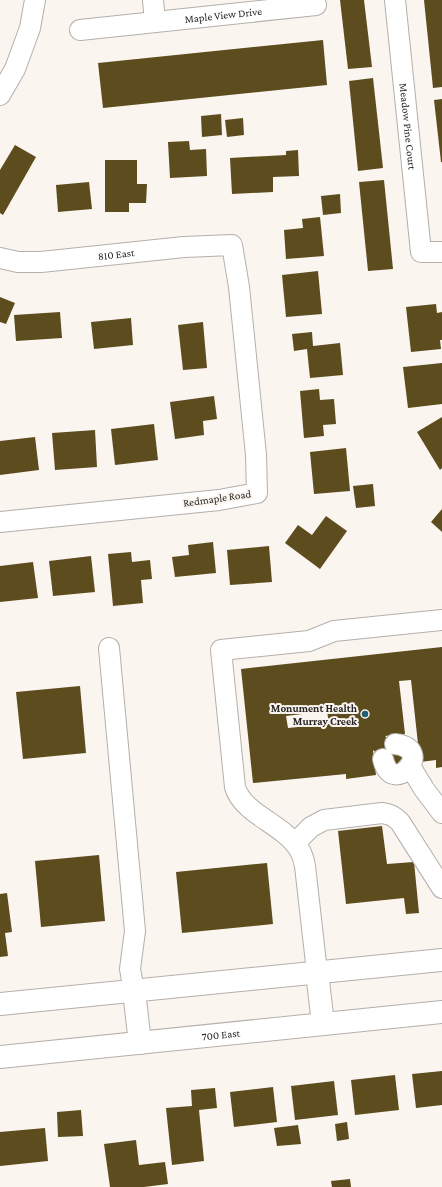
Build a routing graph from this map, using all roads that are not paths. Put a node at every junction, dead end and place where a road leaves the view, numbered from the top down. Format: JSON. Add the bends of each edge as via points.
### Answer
{"nodes":[{"id":1,"x":36,"y":0,"type":"edge"},
{"id":2,"x":153,"y":0,"type":"edge"},
{"id":3,"x":395,"y":0,"type":"edge"},
{"id":4,"x":316,"y":5,"type":"dead end"},
{"id":5,"x":241,"y":7,"type":"edge"},
{"id":6,"x":155,"y":22,"type":"junction"},
{"id":7,"x":80,"y":30,"type":"dead end"},
{"id":8,"x":0,"y":95,"type":"edge"},
{"id":9,"x":232,"y":244,"type":"joint"},
{"id":10,"x":442,"y":252,"type":"edge"},
{"id":11,"x":0,"y":258,"type":"edge"},
{"id":12,"x":0,"y":522,"type":"edge"},
{"id":13,"x":442,"y":620,"type":"edge"},
{"id":14,"x":109,"y":648,"type":"dead end"},
{"id":15,"x":389,"y":751,"type":"dead end"},
{"id":16,"x":442,"y":813,"type":"edge"},
{"id":17,"x":295,"y":843,"type":"junction"},
{"id":18,"x":442,"y":888,"type":"edge"},
{"id":19,"x":442,"y":960,"type":"edge"},
{"id":20,"x":317,"y":972,"type":"junction"},
{"id":21,"x":134,"y":991,"type":"junction"},
{"id":22,"x":0,"y":1004,"type":"edge"},
{"id":23,"x":442,"y":1012,"type":"edge"},
{"id":24,"x":323,"y":1024,"type":"junction"},
{"id":25,"x":140,"y":1043,"type":"junction"},
{"id":26,"x":0,"y":1057,"type":"edge"}],
"edges":[{"from":1,"to":8,"type":"street","via":[[30,28],[15,68]]},
{"from":2,"to":6,"type":"street"},
{"from":3,"to":10,"type":"street","name":"Meadow Pine Court","via":[[421,252]]},
{"from":4,"to":5,"type":"street","name":"Maple View Drive"},
{"from":5,"to":6,"type":"street","name":"Maple View Drive"},
{"from":6,"to":7,"type":"street","name":"Maple View Drive"},
{"from":9,"to":11,"type":"street","name":"810 East","via":[[41,262],[18,262]]},
{"from":9,"to":12,"type":"street","name":"Redmaple Road","via":[[239,287],[256,455],[257,493],[219,500]]},
{"from":13,"to":17,"type":"street","via":[[334,631],[309,641],[221,650],[238,794],[247,806]]},
{"from":14,"to":21,"type":"street","via":[[135,931],[130,970]]},
{"from":15,"to":16,"type":"street","via":[[384,765],[387,769],[395,774],[408,770],[410,766]]},
{"from":17,"to":18,"type":"street","via":[[311,827],[324,820],[390,814],[400,822]]},
{"from":17,"to":20,"type":"street","via":[[305,866]]},
{"from":19,"to":20,"type":"main road"},
{"from":20,"to":21,"type":"main road"},
{"from":20,"to":24,"type":"main road"},
{"from":21,"to":22,"type":"main road"},
{"from":21,"to":25,"type":"main road"},
{"from":23,"to":24,"type":"main road","name":"700 East"},
{"from":24,"to":25,"type":"main road","name":"700 East"},
{"from":25,"to":26,"type":"main road","name":"700 East"}]}
